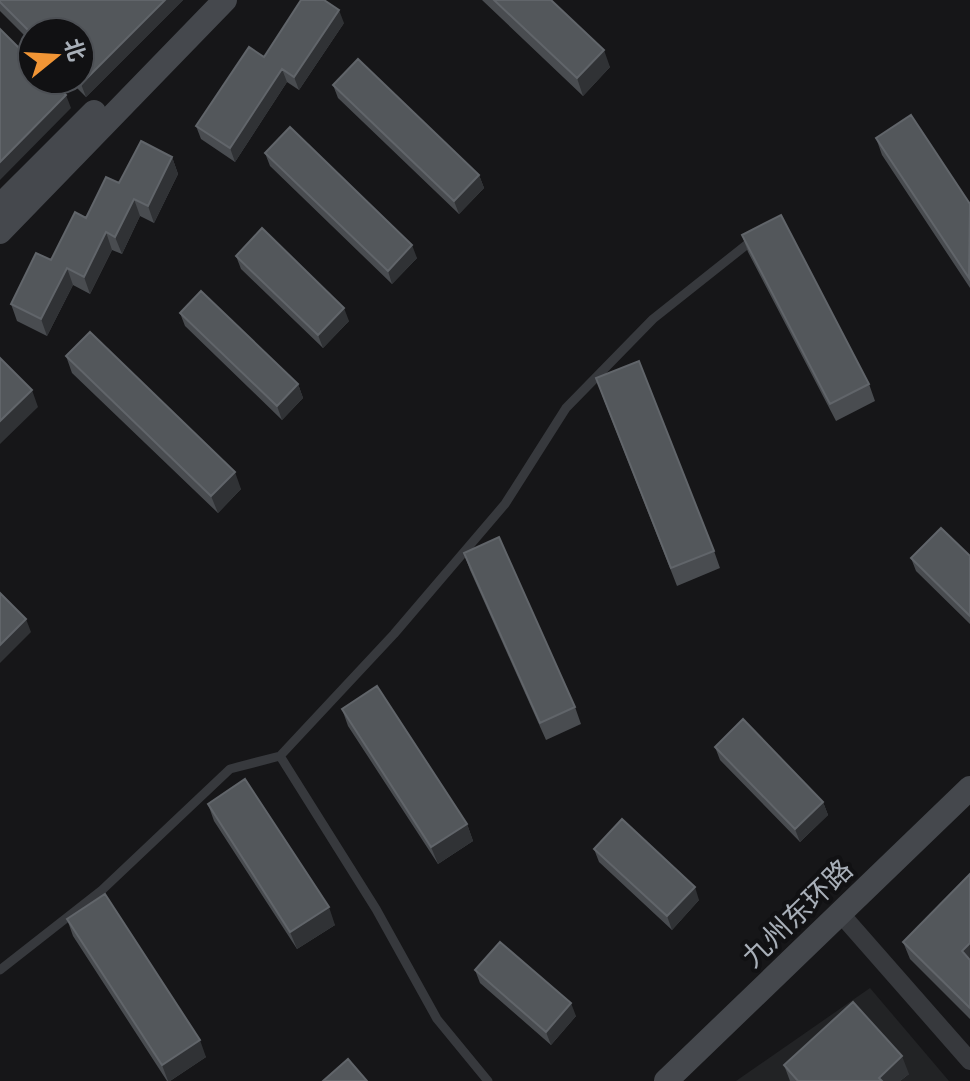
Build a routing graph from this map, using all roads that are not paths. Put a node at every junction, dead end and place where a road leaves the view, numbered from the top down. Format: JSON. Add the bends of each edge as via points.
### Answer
{"nodes":[{"id":1,"x":205,"y":0,"type":"edge"},
{"id":2,"x":225,"y":0,"type":"edge"},
{"id":3,"x":0,"y":206,"type":"edge"},
{"id":4,"x":0,"y":232,"type":"edge"},
{"id":5,"x":759,"y":234,"type":"edge"},
{"id":6,"x":280,"y":756,"type":"junction"},
{"id":7,"x":970,"y":788,"type":"edge"},
{"id":8,"x":840,"y":913,"type":"junction"},
{"id":9,"x":0,"y":970,"type":"edge"},
{"id":10,"x":970,"y":1061,"type":"edge"},
{"id":11,"x":488,"y":1081,"type":"edge"},
{"id":12,"x":666,"y":1081,"type":"edge"}],
"edges":[{"from":1,"to":3,"type":"main road"},
{"from":2,"to":4,"type":"main road"},
{"from":5,"to":6,"type":"lane","via":[[653,319],[566,408],[505,504]]},
{"from":6,"to":9,"type":"lane","via":[[230,769],[102,890]]},
{"from":6,"to":11,"type":"lane","via":[[376,909],[437,1019]]},
{"from":7,"to":8,"type":"main road","name":"九州东环路"},
{"from":8,"to":10,"type":"street"},
{"from":8,"to":12,"type":"main road","name":"九州东环路"}]}
